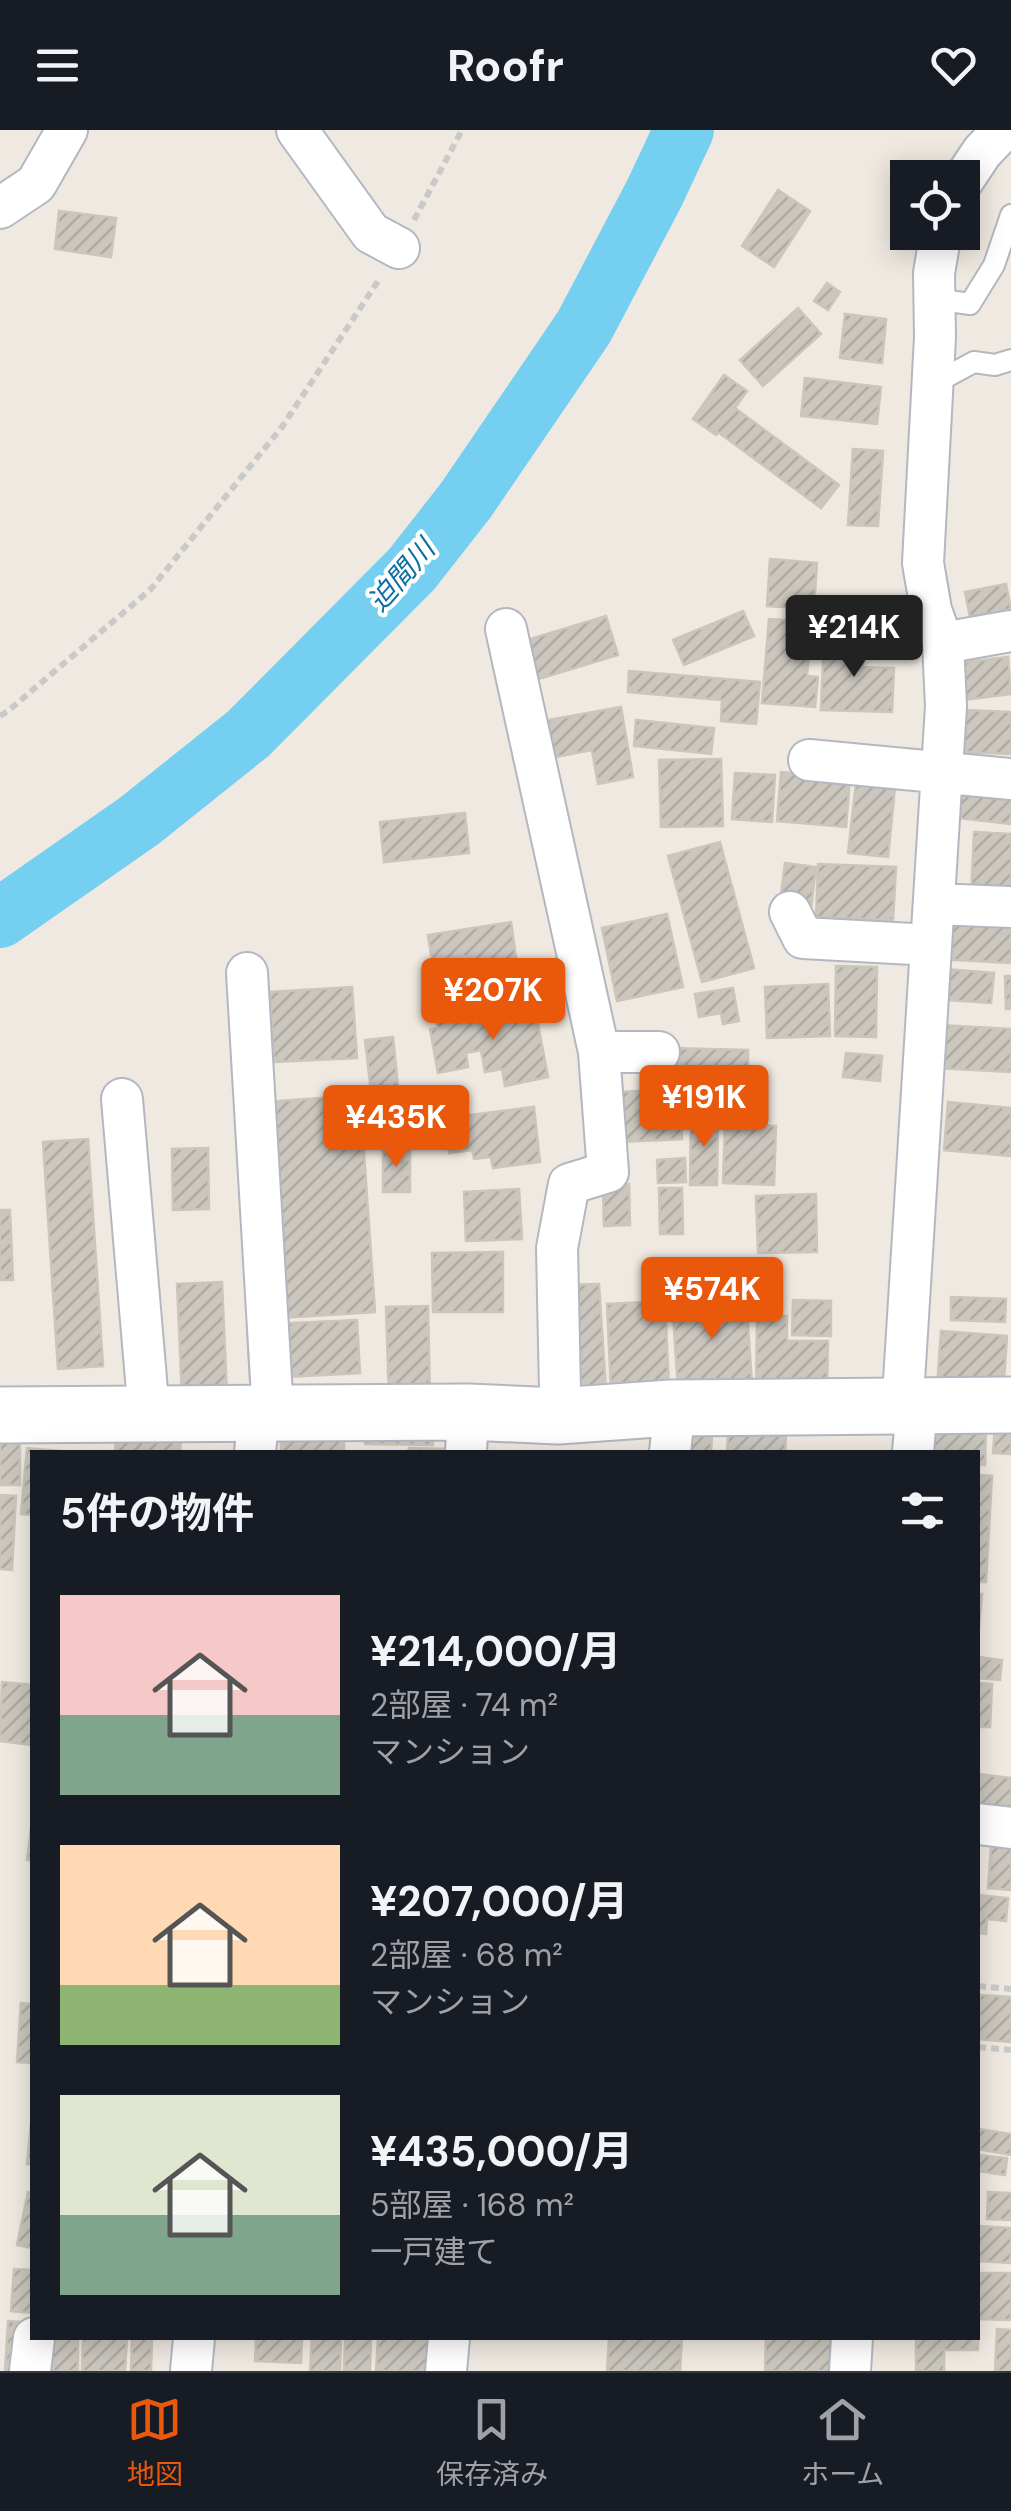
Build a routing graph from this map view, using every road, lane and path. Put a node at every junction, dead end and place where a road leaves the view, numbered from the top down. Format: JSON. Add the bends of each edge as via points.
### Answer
{"nodes":[{"id":1,"x":67,"y":130,"type":"edge"},
{"id":2,"x":297,"y":130,"type":"edge"},
{"id":3,"x":462,"y":130,"type":"edge"},
{"id":4,"x":1003,"y":130,"type":"edge"},
{"id":5,"x":977,"y":160,"type":"edge"},
{"id":6,"x":0,"y":208,"type":"edge"},
{"id":7,"x":1011,"y":215,"type":"edge"},
{"id":8,"x":400,"y":248,"type":"junction"},
{"id":9,"x":938,"y":250,"type":"edge"},
{"id":10,"x":935,"y":300,"type":"junction"},
{"id":11,"x":1011,"y":360,"type":"edge"},
{"id":12,"x":933,"y":384,"type":"junction"},
{"id":13,"x":506,"y":629,"type":"dead end"},
{"id":14,"x":1011,"y":631,"type":"edge"},
{"id":15,"x":943,"y":644,"type":"junction"},
{"id":16,"x":0,"y":716,"type":"edge"},
{"id":17,"x":809,"y":760,"type":"dead end"},
{"id":18,"x":941,"y":774,"type":"junction"},
{"id":19,"x":1011,"y":779,"type":"edge"},
{"id":20,"x":934,"y":904,"type":"junction"},
{"id":21,"x":1011,"y":907,"type":"edge"},
{"id":22,"x":790,"y":912,"type":"dead end"},
{"id":23,"x":931,"y":945,"type":"junction"},
{"id":24,"x":247,"y":973,"type":"dead end"},
{"id":25,"x":600,"y":1052,"type":"junction"},
{"id":26,"x":658,"y":1052,"type":"dead end"},
{"id":27,"x":122,"y":1099,"type":"dead end"},
{"id":28,"x":1011,"y":1405,"type":"edge"},
{"id":29,"x":149,"y":1414,"type":"junction"},
{"id":30,"x":0,"y":1415,"type":"edge"},
{"id":31,"x":558,"y":1416,"type":"junction"},
{"id":32,"x":262,"y":1426,"type":"edge"},
{"id":33,"x":671,"y":1430,"type":"edge"},
{"id":34,"x":911,"y":1430,"type":"edge"},
{"id":35,"x":467,"y":1432,"type":"edge"},
{"id":36,"x":980,"y":1824,"type":"edge"},
{"id":37,"x":1011,"y":1828,"type":"edge"},
{"id":38,"x":980,"y":1986,"type":"edge"},
{"id":39,"x":1011,"y":1989,"type":"edge"},
{"id":40,"x":980,"y":2047,"type":"edge"},
{"id":41,"x":1011,"y":2050,"type":"edge"},
{"id":42,"x":34,"y":2340,"type":"edge"},
{"id":43,"x":194,"y":2340,"type":"edge"},
{"id":44,"x":449,"y":2340,"type":"edge"},
{"id":45,"x":852,"y":2340,"type":"edge"},
{"id":46,"x":30,"y":2371,"type":"edge"},
{"id":47,"x":191,"y":2371,"type":"edge"},
{"id":48,"x":446,"y":2371,"type":"edge"},
{"id":49,"x":850,"y":2371,"type":"edge"}],
"edges":[{"from":1,"to":6,"type":"street","via":[[36,184]]},
{"from":2,"to":8,"type":"street","via":[[371,233]]},
{"from":3,"to":8,"type":"path"},
{"from":4,"to":5,"type":"street"},
{"from":7,"to":10,"type":"lane","via":[[994,265],[970,304]]},
{"from":8,"to":16,"type":"path","via":[[282,426],[150,590]]},
{"from":9,"to":10,"type":"street"},
{"from":10,"to":12,"type":"street"},
{"from":11,"to":12,"type":"lane","via":[[974,362]]},
{"from":12,"to":15,"type":"street","via":[[923,563]]},
{"from":13,"to":25,"type":"street"},
{"from":14,"to":15,"type":"street"},
{"from":15,"to":18,"type":"street"},
{"from":17,"to":18,"type":"street"},
{"from":18,"to":19,"type":"street"},
{"from":18,"to":20,"type":"street"},
{"from":20,"to":21,"type":"street"},
{"from":20,"to":23,"type":"street"},
{"from":22,"to":23,"type":"street","via":[[803,938]]},
{"from":23,"to":34,"type":"street","via":[[903,1397]]},
{"from":24,"to":32,"type":"street"},
{"from":25,"to":26,"type":"street"},
{"from":25,"to":31,"type":"street","via":[[608,1172],[568,1184],[557,1248]]},
{"from":27,"to":29,"type":"street"},
{"from":28,"to":34,"type":"street"},
{"from":29,"to":30,"type":"street"},
{"from":29,"to":32,"type":"street"},
{"from":31,"to":33,"type":"street"},
{"from":31,"to":35,"type":"street"},
{"from":32,"to":35,"type":"street"},
{"from":33,"to":34,"type":"street"},
{"from":36,"to":37,"type":"street"},
{"from":38,"to":39,"type":"path"},
{"from":40,"to":41,"type":"path"},
{"from":42,"to":46,"type":"street"},
{"from":43,"to":47,"type":"street"},
{"from":44,"to":48,"type":"street"},
{"from":45,"to":49,"type":"street"}]}
